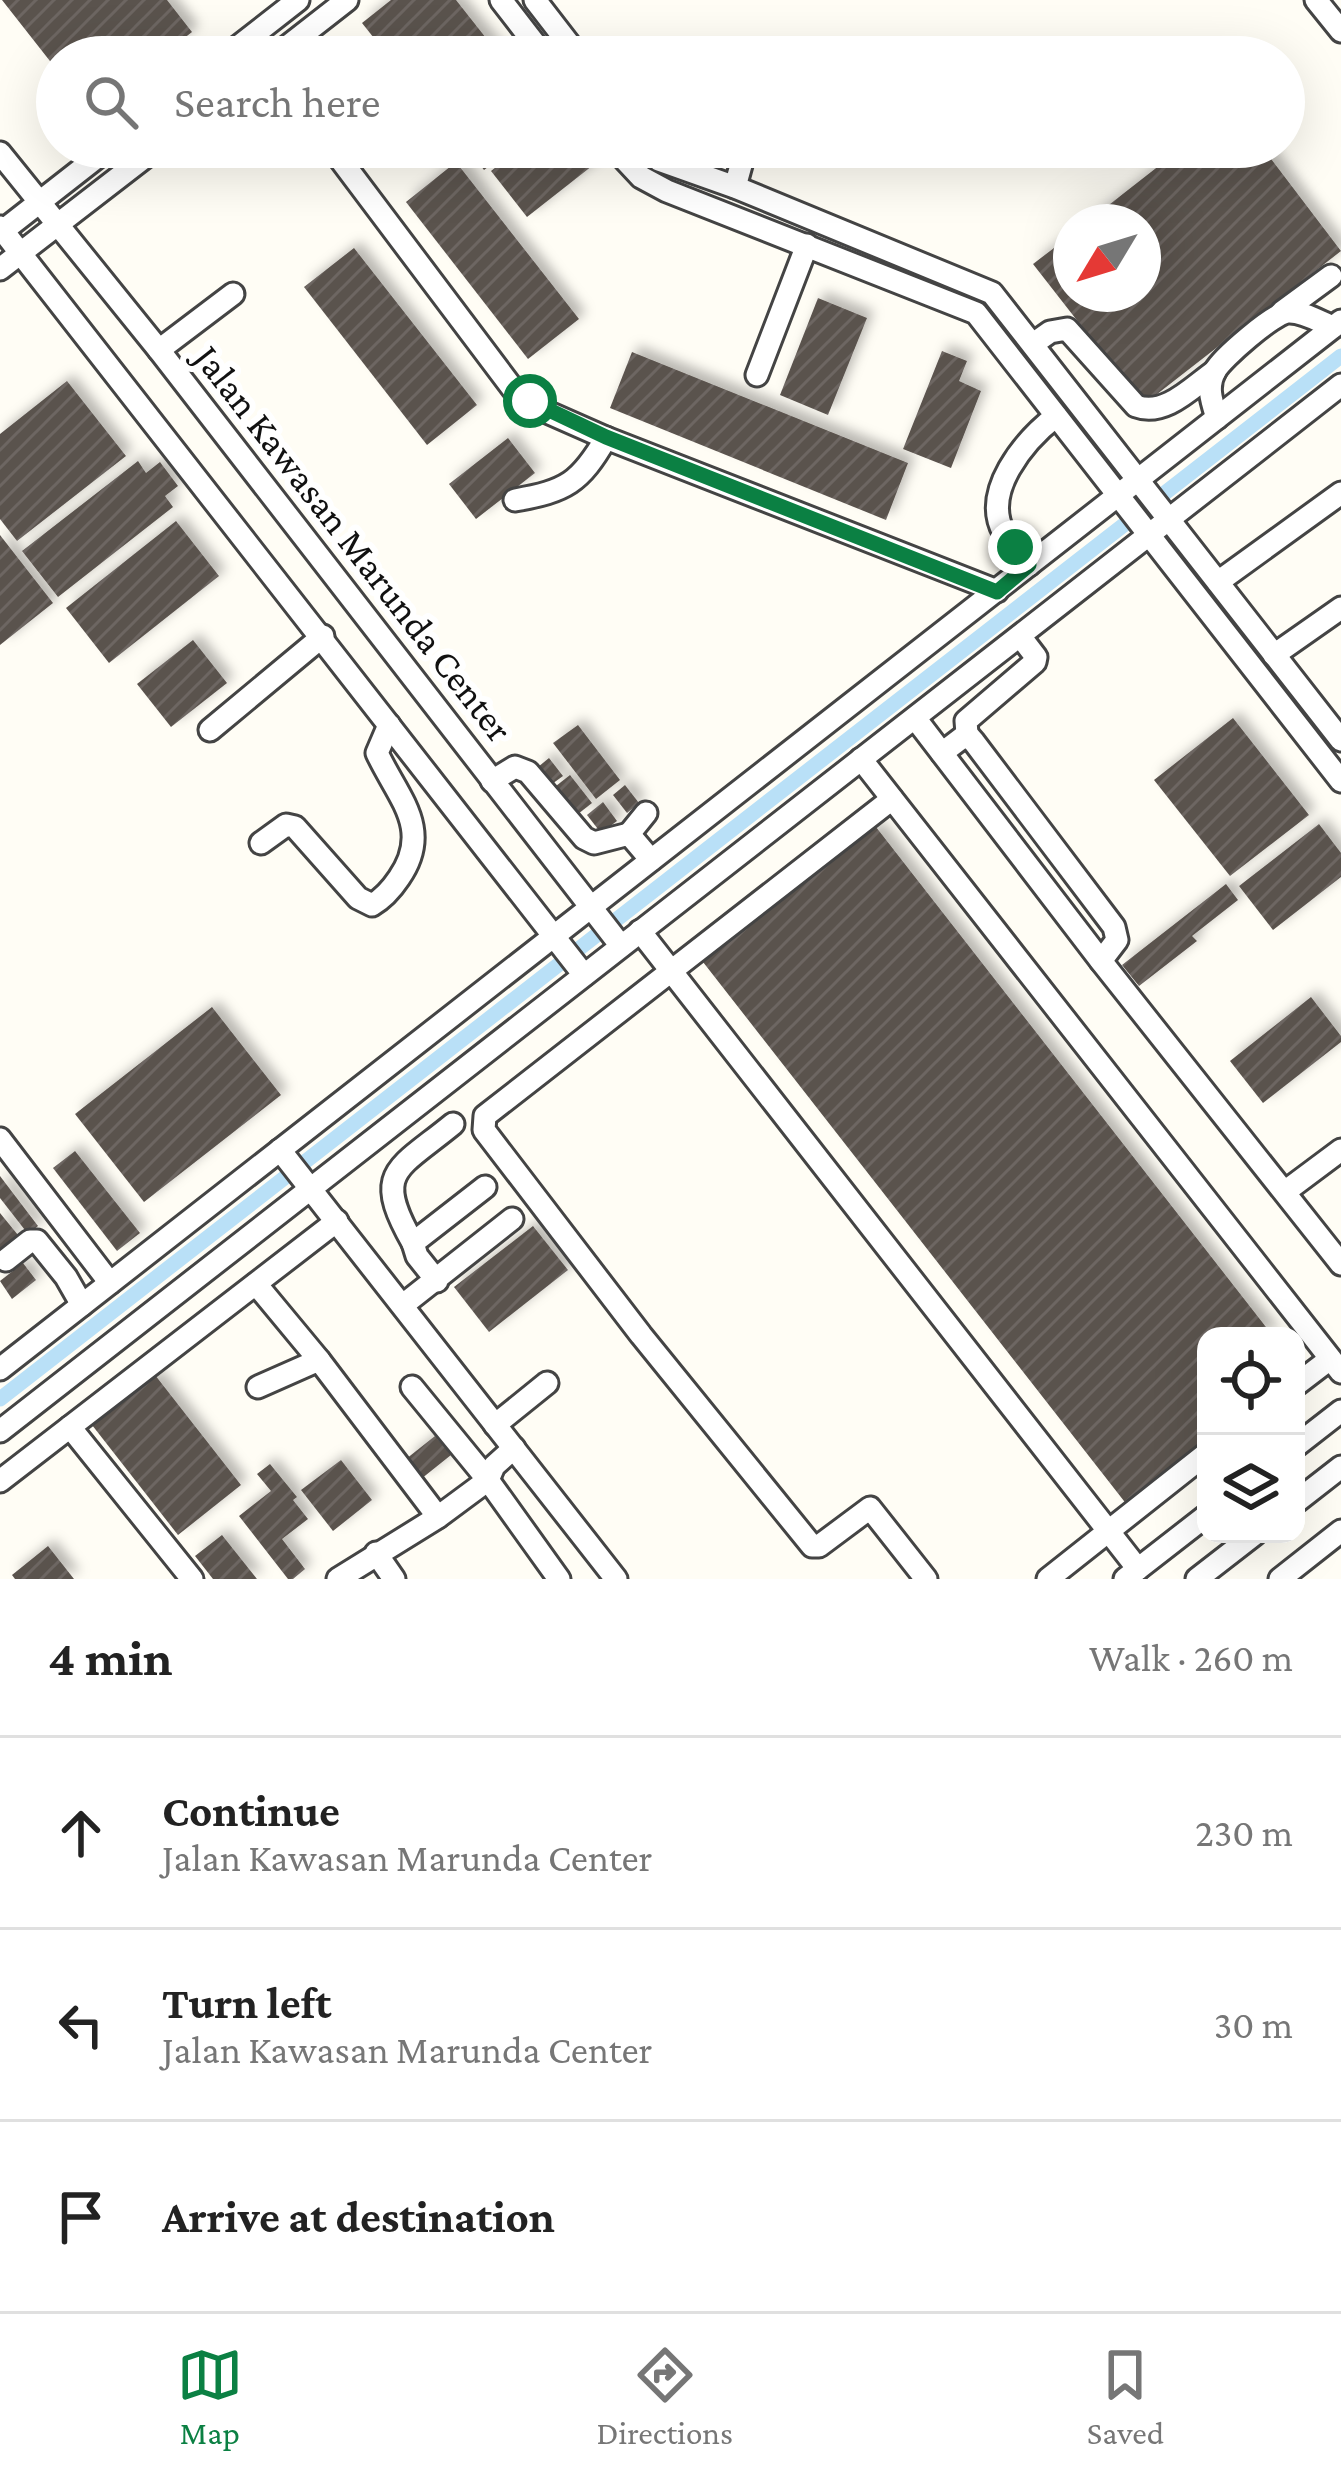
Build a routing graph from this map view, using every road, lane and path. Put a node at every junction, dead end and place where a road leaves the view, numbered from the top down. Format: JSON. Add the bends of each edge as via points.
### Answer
{"nodes":[{"id":1,"x":298,"y":0,"type":"edge"},
{"id":2,"x":347,"y":0,"type":"edge"},
{"id":3,"x":501,"y":0,"type":"edge"},
{"id":4,"x":535,"y":0,"type":"edge"},
{"id":5,"x":1316,"y":0,"type":"edge"},
{"id":6,"x":1341,"y":31,"type":"edge"},
{"id":7,"x":252,"y":36,"type":"edge"},
{"id":8,"x":301,"y":36,"type":"edge"},
{"id":9,"x":528,"y":36,"type":"edge"},
{"id":10,"x":563,"y":36,"type":"edge"},
{"id":11,"x":0,"y":152,"type":"edge"},
{"id":12,"x":83,"y":168,"type":"edge"},
{"id":13,"x":131,"y":168,"type":"edge"},
{"id":14,"x":347,"y":168,"type":"edge"},
{"id":15,"x":633,"y":168,"type":"edge"},
{"id":16,"x":646,"y":168,"type":"edge"},
{"id":17,"x":690,"y":168,"type":"edge"},
{"id":18,"x":740,"y":168,"type":"edge"},
{"id":19,"x":641,"y":177,"type":"junction"},
{"id":20,"x":735,"y":187,"type":"junction"},
{"id":21,"x":39,"y":202,"type":"junction"},
{"id":22,"x":57,"y":225,"type":"junction"},
{"id":23,"x":831,"y":228,"type":"junction"},
{"id":24,"x":1,"y":230,"type":"edge"},
{"id":25,"x":814,"y":248,"type":"junction"},
{"id":26,"x":21,"y":253,"type":"junction"},
{"id":27,"x":0,"y":269,"type":"edge"},
{"id":28,"x":1331,"y":276,"type":"dead end"},
{"id":29,"x":233,"y":294,"type":"dead end"},
{"id":30,"x":1282,"y":312,"type":"junction"},
{"id":31,"x":1337,"y":324,"type":"edge"},
{"id":32,"x":1033,"y":344,"type":"junction"},
{"id":33,"x":159,"y":350,"type":"junction"},
{"id":34,"x":1215,"y":370,"type":"junction"},
{"id":35,"x":757,"y":375,"type":"dead end"},
{"id":36,"x":1341,"y":385,"type":"edge"},
{"id":37,"x":1056,"y":416,"type":"junction"},
{"id":38,"x":1217,"y":418,"type":"junction"},
{"id":39,"x":606,"y":437,"type":"junction"},
{"id":40,"x":1140,"y":482,"type":"junction"},
{"id":41,"x":1341,"y":493,"type":"edge"},
{"id":42,"x":1121,"y":499,"type":"junction"},
{"id":43,"x":514,"y":500,"type":"dead end"},
{"id":44,"x":1166,"y":515,"type":"junction"},
{"id":45,"x":1146,"y":531,"type":"junction"},
{"id":46,"x":1029,"y":565,"type":"junction"},
{"id":47,"x":1218,"y":582,"type":"junction"},
{"id":48,"x":997,"y":592,"type":"junction"},
{"id":49,"x":1341,"y":608,"type":"edge"},
{"id":50,"x":322,"y":636,"type":"junction"},
{"id":51,"x":1020,"y":637,"type":"junction"},
{"id":52,"x":1274,"y":655,"type":"junction"},
{"id":53,"x":915,"y":718,"type":"junction"},
{"id":54,"x":388,"y":725,"type":"junction"},
{"id":55,"x":210,"y":730,"type":"dead end"},
{"id":56,"x":967,"y":734,"type":"junction"},
{"id":57,"x":1341,"y":740,"type":"edge"},
{"id":58,"x":942,"y":753,"type":"junction"},
{"id":59,"x":861,"y":759,"type":"junction"},
{"id":60,"x":997,"y":773,"type":"junction"},
{"id":61,"x":492,"y":781,"type":"junction"},
{"id":62,"x":1341,"y":781,"type":"edge"},
{"id":63,"x":974,"y":792,"type":"junction"},
{"id":64,"x":892,"y":799,"type":"junction"},
{"id":65,"x":646,"y":814,"type":"dead end"},
{"id":66,"x":629,"y":835,"type":"junction"},
{"id":67,"x":261,"y":843,"type":"dead end"},
{"id":68,"x":651,"y":860,"type":"junction"},
{"id":69,"x":593,"y":909,"type":"junction"},
{"id":70,"x":640,"y":932,"type":"junction"},
{"id":71,"x":555,"y":939,"type":"junction"},
{"id":72,"x":620,"y":944,"type":"junction"},
{"id":73,"x":1101,"y":961,"type":"junction"},
{"id":74,"x":672,"y":971,"type":"junction"},
{"id":75,"x":582,"y":973,"type":"junction"},
{"id":76,"x":453,"y":1124,"type":"dead end"},
{"id":77,"x":0,"y":1139,"type":"edge"},
{"id":78,"x":1341,"y":1150,"type":"edge"},
{"id":79,"x":281,"y":1152,"type":"junction"},
{"id":80,"x":308,"y":1187,"type":"junction"},
{"id":81,"x":485,"y":1187,"type":"dead end"},
{"id":82,"x":1286,"y":1191,"type":"junction"},
{"id":83,"x":512,"y":1220,"type":"dead end"},
{"id":84,"x":337,"y":1221,"type":"junction"},
{"id":85,"x":415,"y":1250,"type":"junction"},
{"id":86,"x":6,"y":1260,"type":"dead end"},
{"id":87,"x":1341,"y":1264,"type":"edge"},
{"id":88,"x":385,"y":1280,"type":"junction"},
{"id":89,"x":437,"y":1281,"type":"junction"},
{"id":90,"x":110,"y":1283,"type":"junction"},
{"id":91,"x":256,"y":1284,"type":"junction"},
{"id":92,"x":404,"y":1305,"type":"junction"},
{"id":93,"x":82,"y":1306,"type":"junction"},
{"id":94,"x":319,"y":1360,"type":"junction"},
{"id":95,"x":1335,"y":1365,"type":"edge"},
{"id":96,"x":0,"y":1369,"type":"edge"},
{"id":97,"x":1305,"y":1380,"type":"edge"},
{"id":98,"x":548,"y":1383,"type":"dead end"},
{"id":99,"x":258,"y":1387,"type":"dead end"},
{"id":100,"x":412,"y":1387,"type":"dead end"},
{"id":101,"x":1341,"y":1411,"type":"edge"},
{"id":102,"x":495,"y":1425,"type":"junction"},
{"id":103,"x":70,"y":1426,"type":"junction"},
{"id":104,"x":0,"y":1431,"type":"edge"},
{"id":105,"x":1305,"y":1439,"type":"edge"},
{"id":106,"x":520,"y":1456,"type":"junction"},
{"id":107,"x":1197,"y":1461,"type":"edge"},
{"id":108,"x":1341,"y":1466,"type":"edge"},
{"id":109,"x":488,"y":1480,"type":"junction"},
{"id":110,"x":0,"y":1481,"type":"edge"},
{"id":111,"x":1305,"y":1495,"type":"edge"},
{"id":112,"x":438,"y":1517,"type":"junction"},
{"id":113,"x":1197,"y":1523,"type":"edge"},
{"id":114,"x":1108,"y":1530,"type":"junction"},
{"id":115,"x":1341,"y":1531,"type":"edge"},
{"id":116,"x":1243,"y":1543,"type":"edge"},
{"id":117,"x":376,"y":1553,"type":"junction"},
{"id":118,"x":1130,"y":1576,"type":"edge"},
{"id":119,"x":191,"y":1579,"type":"edge"},
{"id":120,"x":338,"y":1579,"type":"edge"},
{"id":121,"x":394,"y":1579,"type":"edge"},
{"id":122,"x":559,"y":1579,"type":"edge"},
{"id":123,"x":616,"y":1579,"type":"edge"},
{"id":124,"x":926,"y":1579,"type":"edge"},
{"id":125,"x":1048,"y":1579,"type":"edge"},
{"id":126,"x":1197,"y":1579,"type":"edge"},
{"id":127,"x":1280,"y":1579,"type":"edge"}],
"edges":[{"from":1,"to":7,"type":"street"},
{"from":2,"to":8,"type":"street"},
{"from":3,"to":9,"type":"street"},
{"from":4,"to":10,"type":"street"},
{"from":5,"to":6,"type":"street"},
{"from":11,"to":21,"type":"street","name":"Jalan Kawasan Marunda Center"},
{"from":12,"to":21,"type":"street"},
{"from":13,"to":22,"type":"street"},
{"from":14,"to":39,"type":"street","via":[[512,389]]},
{"from":15,"to":19,"type":"street"},
{"from":16,"to":19,"type":"street"},
{"from":17,"to":20,"type":"street"},
{"from":18,"to":20,"type":"street"},
{"from":19,"to":25,"type":"street"},
{"from":20,"to":23,"type":"street"},
{"from":21,"to":22,"type":"street","name":"Jalan Kawasan Marunda Center"},
{"from":21,"to":24,"type":"street"},
{"from":22,"to":26,"type":"street"},
{"from":22,"to":33,"type":"street","name":"Jalan Kawasan Marunda Center"},
{"from":23,"to":25,"type":"street"},
{"from":23,"to":32,"type":"street","via":[[986,290]]},
{"from":24,"to":26,"type":"street"},
{"from":25,"to":35,"type":"street"},
{"from":25,"to":37,"type":"street","via":[[972,310]]},
{"from":26,"to":27,"type":"street"},
{"from":26,"to":50,"type":"street"},
{"from":28,"to":30,"type":"street"},
{"from":29,"to":33,"type":"street"},
{"from":30,"to":31,"type":"street"},
{"from":30,"to":34,"type":"street"},
{"from":31,"to":38,"type":"street"},
{"from":32,"to":34,"type":"street","via":[[1067,328],[1148,411]]},
{"from":32,"to":40,"type":"street"},
{"from":33,"to":61,"type":"street","name":"Jalan Kawasan Marunda Center"},
{"from":34,"to":38,"type":"street","via":[[1209,392]]},
{"from":36,"to":44,"type":"street"},
{"from":37,"to":42,"type":"street"},
{"from":37,"to":46,"type":"street","via":[[1029,441],[998,491],[1004,532]]},
{"from":38,"to":40,"type":"street"},
{"from":39,"to":43,"type":"street","via":[[566,489]]},
{"from":39,"to":48,"type":"street"},
{"from":40,"to":42,"type":"street"},
{"from":40,"to":44,"type":"street"},
{"from":41,"to":47,"type":"street"},
{"from":42,"to":45,"type":"street"},
{"from":42,"to":46,"type":"street"},
{"from":44,"to":45,"type":"street"},
{"from":44,"to":47,"type":"street"},
{"from":45,"to":51,"type":"street"},
{"from":45,"to":62,"type":"street"},
{"from":46,"to":48,"type":"street"},
{"from":47,"to":52,"type":"street"},
{"from":48,"to":68,"type":"street"},
{"from":49,"to":52,"type":"street"},
{"from":50,"to":54,"type":"street"},
{"from":50,"to":55,"type":"street"},
{"from":51,"to":53,"type":"street"},
{"from":51,"to":56,"type":"street","via":[[1035,662],[966,721]]},
{"from":52,"to":57,"type":"street"},
{"from":53,"to":58,"type":"street"},
{"from":53,"to":59,"type":"street"},
{"from":54,"to":67,"type":"street","via":[[377,753],[403,798],[415,848],[389,893],[372,905],[358,898],[295,826]]},
{"from":54,"to":71,"type":"street"},
{"from":56,"to":58,"type":"street"},
{"from":56,"to":60,"type":"street"},
{"from":58,"to":63,"type":"street"},
{"from":59,"to":64,"type":"street"},
{"from":59,"to":70,"type":"street"},
{"from":60,"to":63,"type":"street"},
{"from":60,"to":73,"type":"street","via":[[1114,927],[1117,940]]},
{"from":61,"to":66,"type":"street","via":[[514,767],[529,772],[584,838]]},
{"from":61,"to":69,"type":"street","name":"Jalan Kawasan Marunda Center"},
{"from":63,"to":73,"type":"street"},
{"from":64,"to":74,"type":"street"},
{"from":64,"to":95,"type":"street"},
{"from":65,"to":66,"type":"street"},
{"from":66,"to":68,"type":"street"},
{"from":68,"to":69,"type":"street"},
{"from":69,"to":71,"type":"street"},
{"from":69,"to":72,"type":"street","name":"Jalan Kawasan Marunda Center"},
{"from":70,"to":72,"type":"street"},
{"from":70,"to":74,"type":"street"},
{"from":71,"to":75,"type":"street"},
{"from":71,"to":79,"type":"street"},
{"from":72,"to":75,"type":"street"},
{"from":73,"to":82,"type":"street"},
{"from":74,"to":114,"type":"street"},
{"from":74,"to":124,"type":"street","via":[[485,1116],[484,1130],[812,1546],[870,1508]]},
{"from":75,"to":80,"type":"street"},
{"from":76,"to":85,"type":"street","via":[[391,1182],[394,1209]]},
{"from":77,"to":90,"type":"street"},
{"from":78,"to":82,"type":"street"},
{"from":79,"to":80,"type":"street"},
{"from":79,"to":90,"type":"street"},
{"from":80,"to":84,"type":"street"},
{"from":80,"to":104,"type":"street"},
{"from":81,"to":85,"type":"street"},
{"from":82,"to":87,"type":"street"},
{"from":83,"to":89,"type":"street"},
{"from":84,"to":88,"type":"street"},
{"from":84,"to":91,"type":"street"},
{"from":85,"to":88,"type":"street"},
{"from":85,"to":89,"type":"street"},
{"from":86,"to":93,"type":"street","via":[[37,1241]]},
{"from":88,"to":92,"type":"street"},
{"from":89,"to":92,"type":"street"},
{"from":90,"to":93,"type":"street"},
{"from":91,"to":94,"type":"street"},
{"from":91,"to":103,"type":"street"},
{"from":92,"to":102,"type":"street"},
{"from":93,"to":96,"type":"street"},
{"from":94,"to":99,"type":"street"},
{"from":94,"to":112,"type":"street"},
{"from":95,"to":97,"type":"street"},
{"from":98,"to":102,"type":"street"},
{"from":100,"to":109,"type":"street"},
{"from":101,"to":105,"type":"street"},
{"from":102,"to":106,"type":"street"},
{"from":103,"to":110,"type":"street"},
{"from":103,"to":119,"type":"street"},
{"from":106,"to":109,"type":"street","via":[[504,1480]]},
{"from":106,"to":123,"type":"street"},
{"from":107,"to":114,"type":"street"},
{"from":108,"to":111,"type":"street"},
{"from":109,"to":112,"type":"street"},
{"from":109,"to":122,"type":"street"},
{"from":112,"to":117,"type":"street"},
{"from":113,"to":118,"type":"street"},
{"from":114,"to":118,"type":"street"},
{"from":114,"to":125,"type":"street"},
{"from":115,"to":127,"type":"street"},
{"from":116,"to":126,"type":"street"},
{"from":117,"to":120,"type":"street"},
{"from":117,"to":121,"type":"street"}]}
